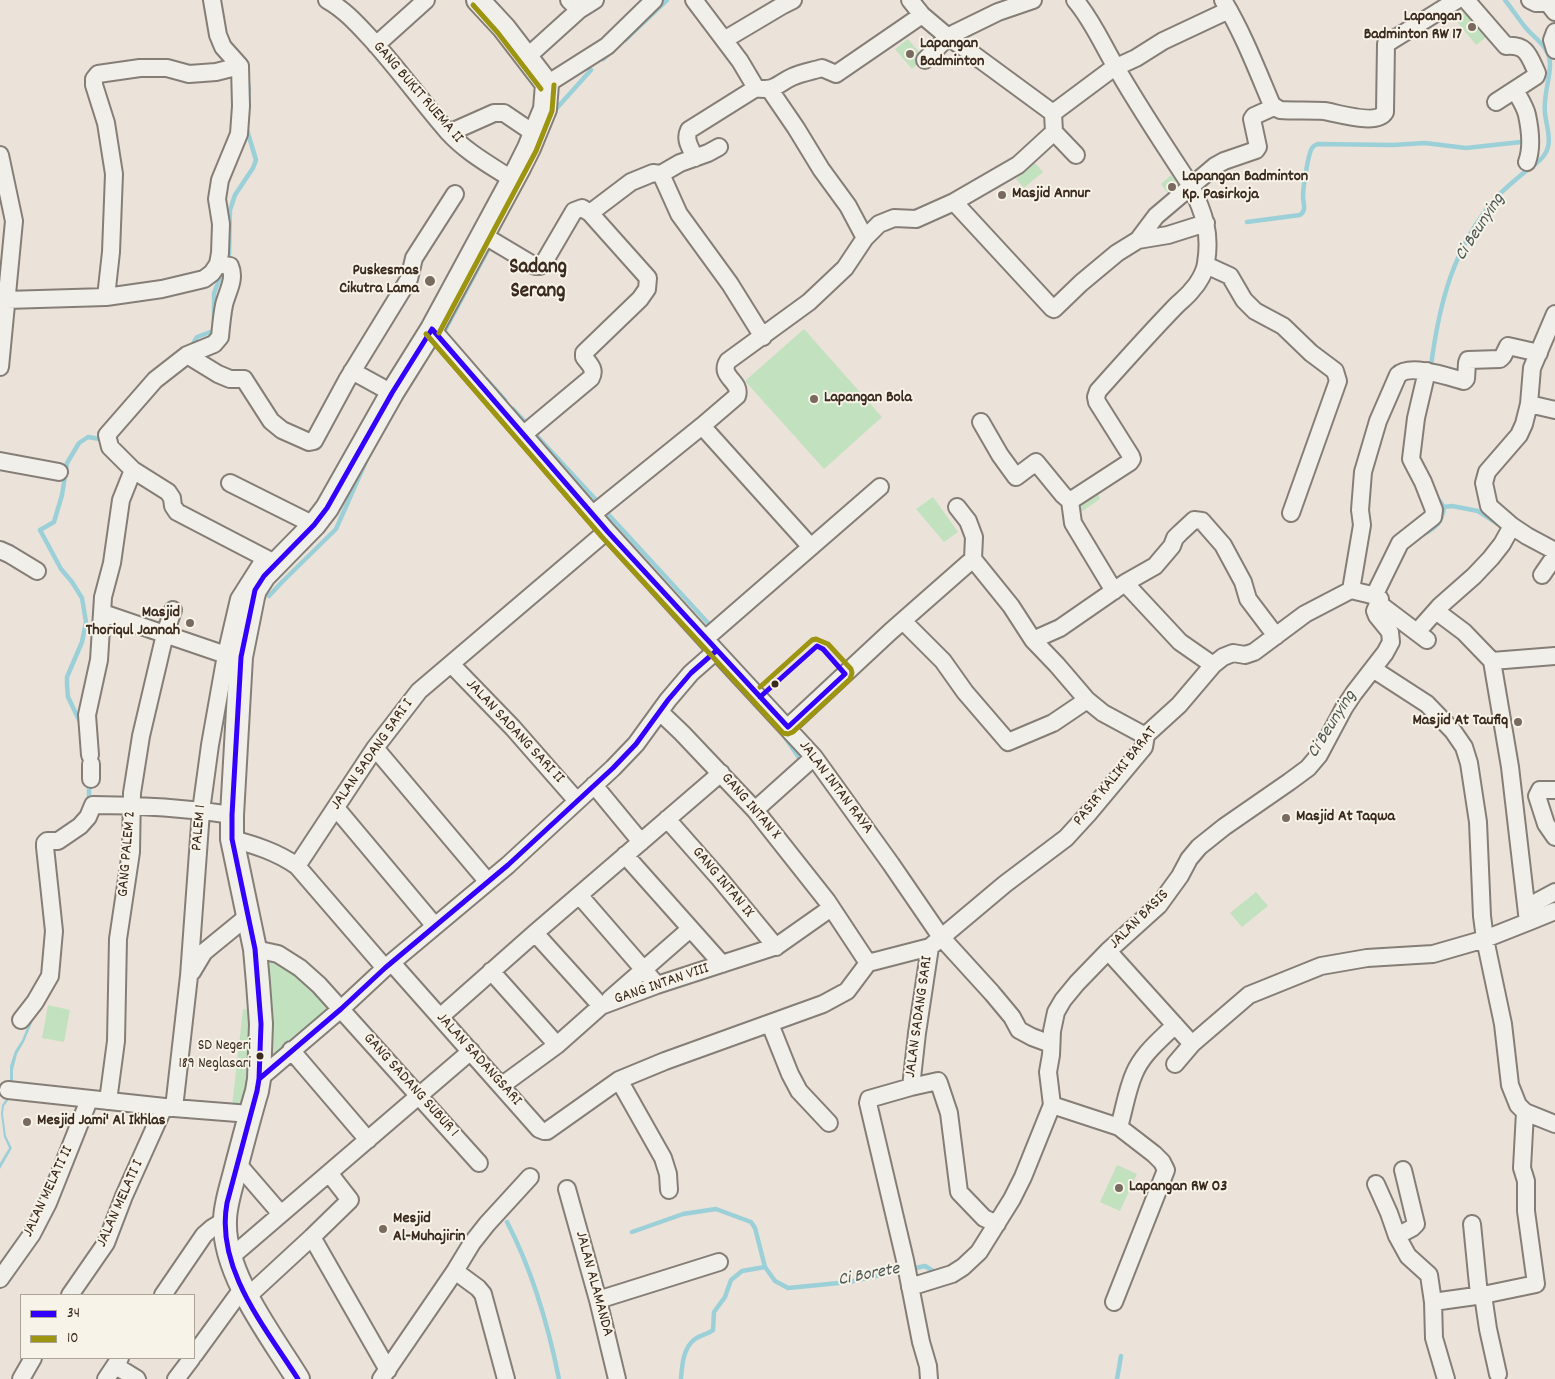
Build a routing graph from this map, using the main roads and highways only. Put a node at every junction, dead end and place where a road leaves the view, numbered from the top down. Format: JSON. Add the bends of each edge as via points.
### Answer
{"nodes":[{"id":1,"x":478,"y":0,"type":"edge"},
{"id":2,"x":298,"y":1379,"type":"edge"}],
"edges":[{"from":1,"to":2,"type":"main road","via":[[548,84],[544,109],[512,180],[432,329],[327,508],[314,525],[271,560],[255,590],[242,657],[232,839],[255,949],[261,1024],[259,1079],[225,1220],[226,1238],[245,1293]]}]}
